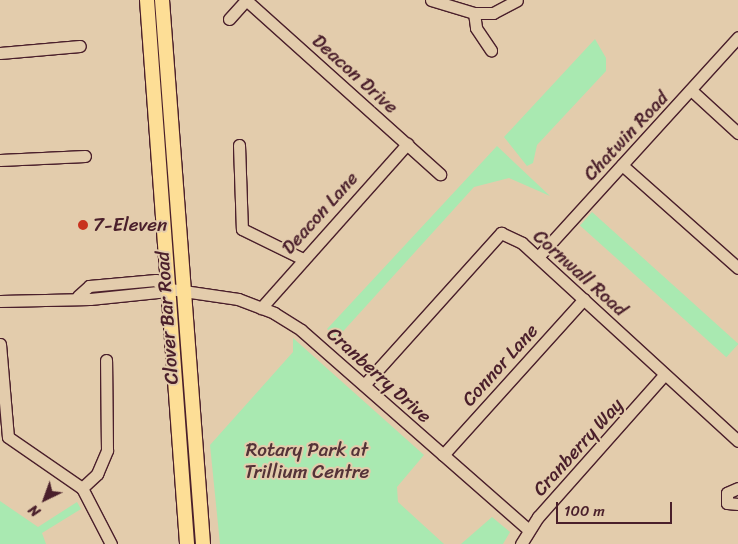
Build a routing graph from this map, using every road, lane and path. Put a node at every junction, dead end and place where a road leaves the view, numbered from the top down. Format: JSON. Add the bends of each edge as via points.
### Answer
{"nodes":[{"id":1,"x":147,"y":0,"type":"edge"},
{"id":2,"x":162,"y":0,"type":"edge"},
{"id":3,"x":246,"y":0,"type":"edge"},
{"id":4,"x":431,"y":0,"type":"edge"},
{"id":5,"x":517,"y":0,"type":"edge"},
{"id":6,"x":474,"y":13,"type":"junction"},
{"id":7,"x":230,"y":19,"type":"dead end"},
{"id":8,"x":738,"y":37,"type":"edge"},
{"id":9,"x":80,"y":46,"type":"dead end"},
{"id":10,"x":491,"y":50,"type":"dead end"},
{"id":11,"x":0,"y":54,"type":"edge"},
{"id":12,"x":692,"y":90,"type":"junction"},
{"id":13,"x":738,"y":133,"type":"edge"},
{"id":14,"x":407,"y":144,"type":"junction"},
{"id":15,"x":239,"y":145,"type":"dead end"},
{"id":16,"x":85,"y":156,"type":"dead end"},
{"id":17,"x":0,"y":160,"type":"edge"},
{"id":18,"x":622,"y":164,"type":"junction"},
{"id":19,"x":440,"y":174,"type":"dead end"},
{"id":20,"x":538,"y":257,"type":"junction"},
{"id":21,"x":301,"y":258,"type":"junction"},
{"id":22,"x":738,"y":268,"type":"edge"},
{"id":23,"x":171,"y":288,"type":"junction"},
{"id":24,"x":584,"y":299,"type":"junction"},
{"id":25,"x":0,"y":301,"type":"edge"},
{"id":26,"x":261,"y":308,"type":"junction"},
{"id":27,"x":0,"y":344,"type":"edge"},
{"id":28,"x":106,"y":360,"type":"dead end"},
{"id":29,"x":664,"y":375,"type":"junction"},
{"id":30,"x":364,"y":385,"type":"junction"},
{"id":31,"x":738,"y":441,"type":"edge"},
{"id":32,"x":443,"y":456,"type":"junction"},
{"id":33,"x":82,"y":488,"type":"junction"},
{"id":34,"x":738,"y":488,"type":"edge"},
{"id":35,"x":738,"y":504,"type":"edge"},
{"id":36,"x":529,"y":530,"type":"junction"},
{"id":37,"x":111,"y":544,"type":"edge"},
{"id":38,"x":187,"y":544,"type":"edge"},
{"id":39,"x":203,"y":544,"type":"edge"},
{"id":40,"x":521,"y":544,"type":"edge"}],
"edges":[{"from":1,"to":23,"type":"main road","name":"Clover Bar Road"},
{"from":2,"to":23,"type":"main road","name":"Clover Bar Road"},
{"from":3,"to":7,"type":"street","name":"Deacon Drive"},
{"from":3,"to":14,"type":"street","name":"Deacon Drive"},
{"from":4,"to":6,"type":"street"},
{"from":5,"to":6,"type":"street","via":[[493,13]]},
{"from":6,"to":10,"type":"street","via":[[476,28]]},
{"from":8,"to":12,"type":"street","name":"Chatwin Road"},
{"from":9,"to":11,"type":"street"},
{"from":12,"to":13,"type":"street"},
{"from":12,"to":18,"type":"street","name":"Chatwin Road"},
{"from":14,"to":19,"type":"street","name":"Deacon Drive"},
{"from":14,"to":21,"type":"street","name":"Deacon Lane"},
{"from":15,"to":21,"type":"street","via":[[242,228]]},
{"from":16,"to":17,"type":"street"},
{"from":18,"to":20,"type":"street","name":"Chatwin Road"},
{"from":18,"to":22,"type":"street"},
{"from":20,"to":24,"type":"street","name":"Cornwall Road"},
{"from":20,"to":30,"type":"street","name":"Cornwall Road","via":[[501,233]]},
{"from":21,"to":26,"type":"street","name":"Deacon Lane"},
{"from":23,"to":25,"type":"street","name":"Cranberry Drive","via":[[156,280],[89,286],[78,296]]},
{"from":23,"to":26,"type":"street","name":"Cranberry Drive"},
{"from":23,"to":38,"type":"main road","name":"Clover Bar Road"},
{"from":23,"to":39,"type":"main road","name":"Clover Bar Road"},
{"from":24,"to":29,"type":"street","name":"Cornwall Road"},
{"from":24,"to":32,"type":"street","name":"Connor Lane"},
{"from":26,"to":30,"type":"street","name":"Cranberry Drive","via":[[301,330]]},
{"from":27,"to":33,"type":"street","via":[[8,437]]},
{"from":28,"to":33,"type":"street","via":[[107,450],[97,474]]},
{"from":29,"to":31,"type":"street","name":"Cornwall Road"},
{"from":29,"to":36,"type":"street","name":"Cranberry Way"},
{"from":30,"to":32,"type":"street","name":"Cranberry Drive"},
{"from":32,"to":36,"type":"street","name":"Cranberry Drive"},
{"from":33,"to":37,"type":"street"},
{"from":34,"to":35,"type":"street","via":[[727,493],[727,503]]},
{"from":36,"to":40,"type":"street","name":"Cranberry Way"}]}
